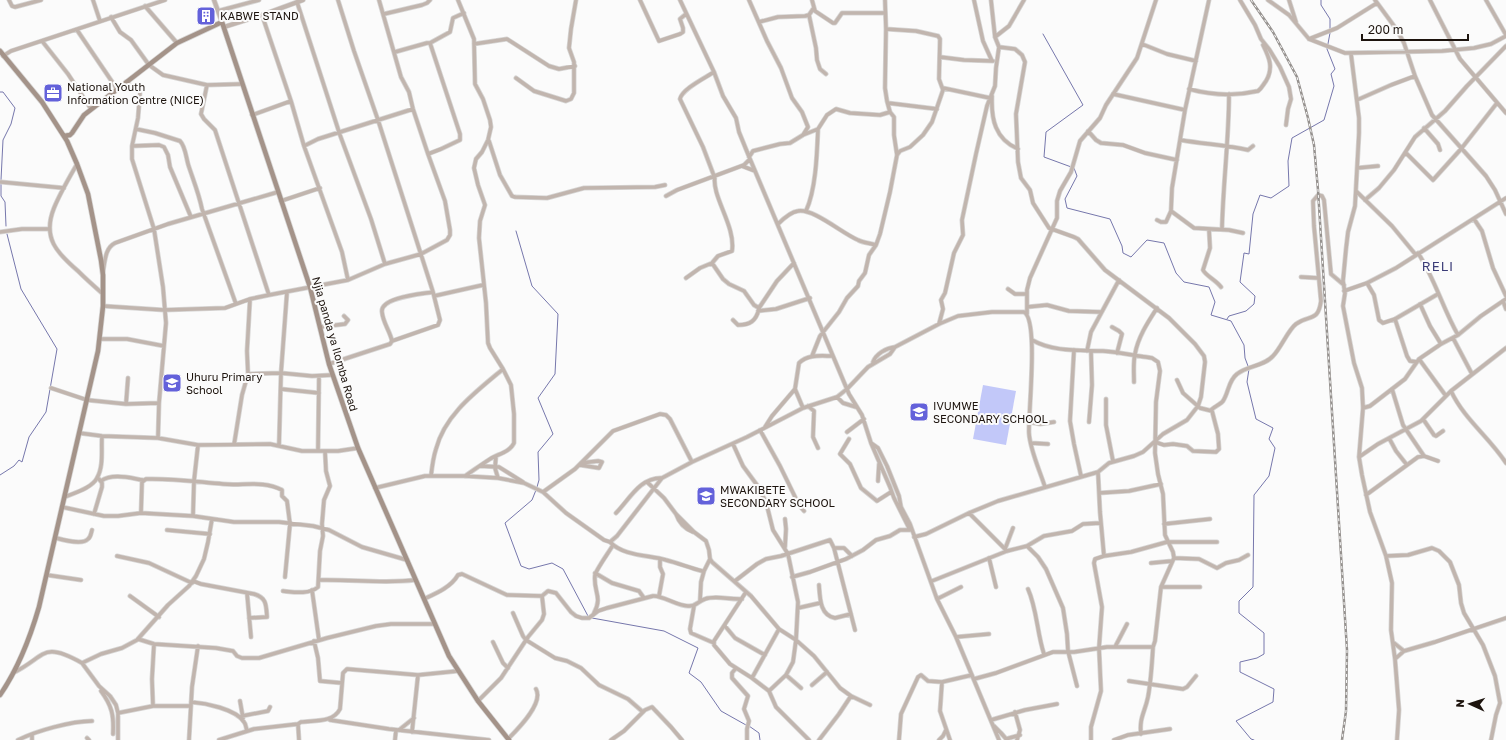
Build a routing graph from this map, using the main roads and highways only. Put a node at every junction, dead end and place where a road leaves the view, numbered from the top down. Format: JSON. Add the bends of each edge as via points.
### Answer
{"nodes":[{"id":1,"x":2,"y":53,"type":"edge"},
{"id":2,"x":64,"y":136,"type":"junction"},
{"id":3,"x":0,"y":695,"type":"edge"},
{"id":4,"x":509,"y":739,"type":"edge"}],
"edges":[{"from":1,"to":2,"type":"main road","via":[[42,102]]},
{"from":2,"to":3,"type":"main road","via":[[88,194],[101,260],[103,306],[100,339],[56,538],[32,629],[13,673]]},
{"from":2,"to":4,"type":"main road","name":"Njia panda ya Ilomba Road","via":[[70,135],[91,109],[177,43],[198,32],[223,24],[310,288],[332,375],[358,448],[442,642],[478,701]]}]}
